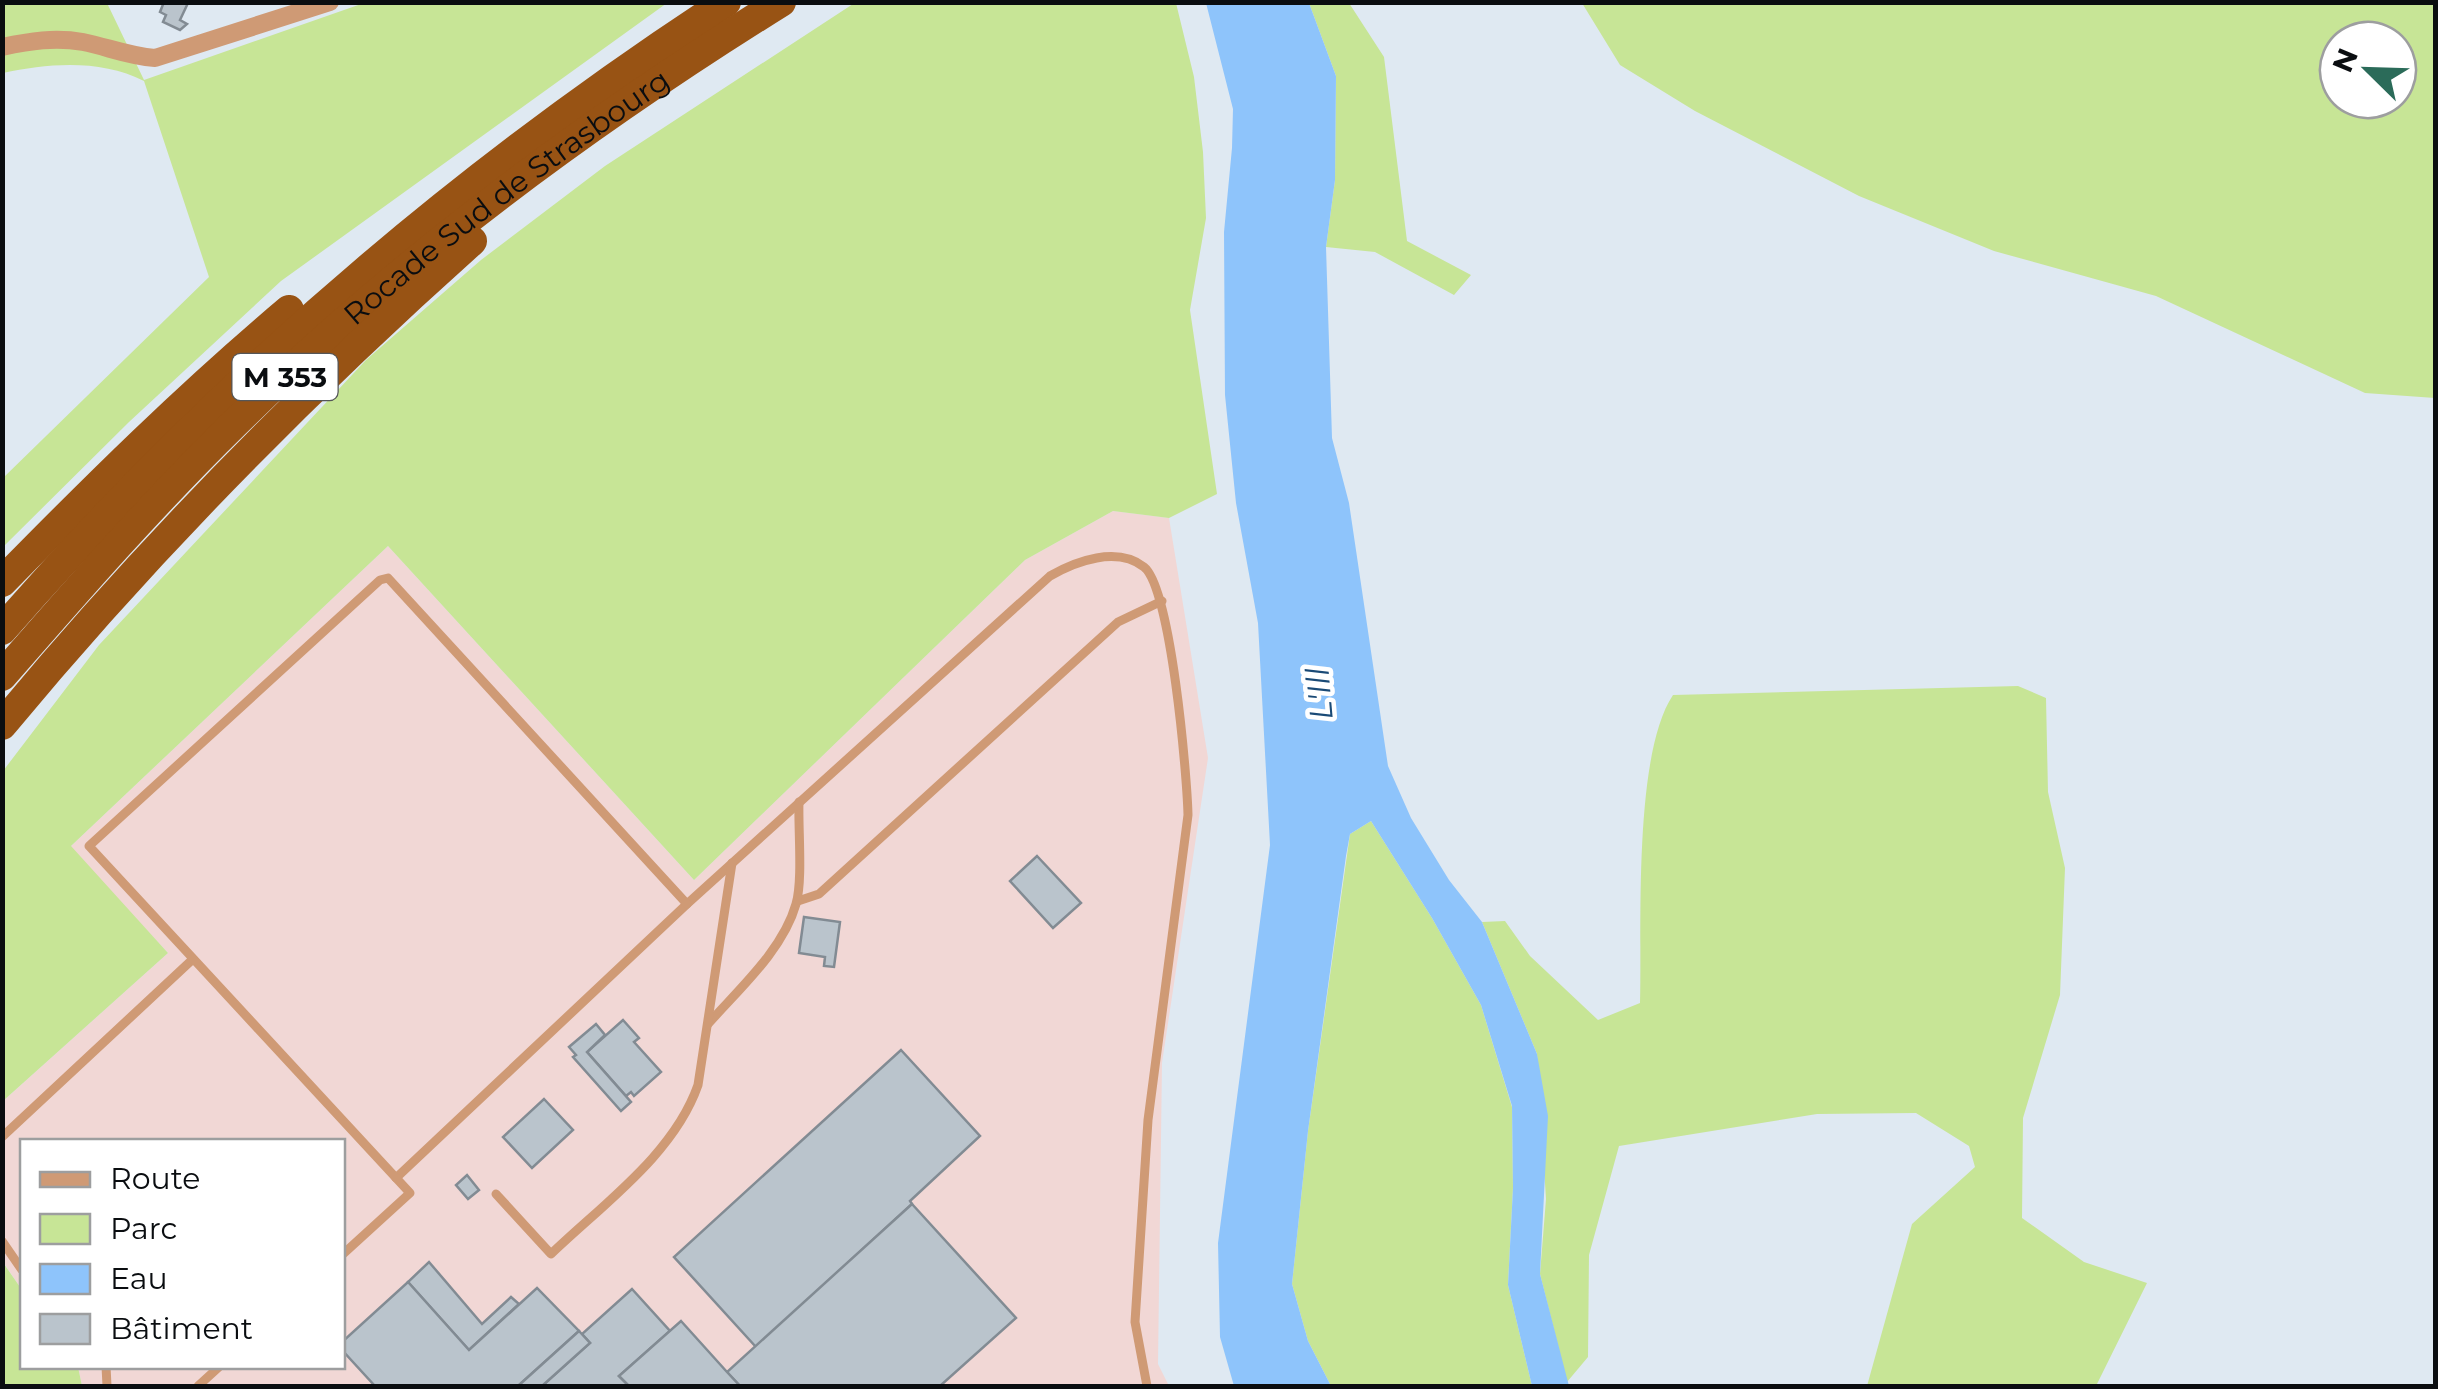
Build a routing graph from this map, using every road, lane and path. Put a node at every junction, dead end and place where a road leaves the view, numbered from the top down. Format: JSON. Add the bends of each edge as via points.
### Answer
{"nodes":[{"id":1,"x":330,"y":2,"type":"edge"},
{"id":2,"x":726,"y":2,"type":"edge"},
{"id":3,"x":781,"y":2,"type":"edge"},
{"id":4,"x":2,"y":47,"type":"edge"},
{"id":5,"x":605,"y":117,"type":"junction"},
{"id":6,"x":456,"y":195,"type":"junction"},
{"id":7,"x":2,"y":582,"type":"edge"},
{"id":8,"x":1162,"y":601,"type":"junction"},
{"id":9,"x":2,"y":630,"type":"edge"},
{"id":10,"x":2,"y":676,"type":"edge"},
{"id":11,"x":2,"y":725,"type":"edge"},
{"id":12,"x":798,"y":802,"type":"junction"},
{"id":13,"x":732,"y":863,"type":"junction"},
{"id":14,"x":798,"y":901,"type":"junction"},
{"id":15,"x":687,"y":904,"type":"junction"},
{"id":16,"x":193,"y":960,"type":"junction"},
{"id":17,"x":706,"y":1026,"type":"junction"},
{"id":18,"x":2,"y":1137,"type":"edge"},
{"id":19,"x":396,"y":1178,"type":"junction"},
{"id":20,"x":496,"y":1194,"type":"dead end"},
{"id":21,"x":2,"y":1241,"type":"edge"},
{"id":22,"x":345,"y":1252,"type":"edge"},
{"id":23,"x":20,"y":1267,"type":"edge"},
{"id":24,"x":217,"y":1369,"type":"edge"},
{"id":25,"x":198,"y":1386,"type":"edge"},
{"id":26,"x":1148,"y":1386,"type":"edge"}],
"edges":[{"from":1,"to":4,"type":"street","via":[[154,58],[46,38]]},
{"from":2,"to":6,"type":"highway","name":"Rocade Sud de Strasbourg","number":"M 353"},
{"from":3,"to":5,"type":"highway","name":"Rocade Sud de Strasbourg","number":"M 353"},
{"from":5,"to":10,"type":"highway","name":"Rocade Sud de Strasbourg","number":"M 353","via":[[413,263],[264,396],[150,510]]},
{"from":5,"to":11,"type":"highway","via":[[570,164],[412,294],[230,471]]},
{"from":6,"to":7,"type":"highway","via":[[356,254],[210,377]]},
{"from":6,"to":9,"type":"highway","name":"Rocade Sud de Strasbourg","number":"M 353","via":[[222,398]]},
{"from":8,"to":12,"type":"lane","via":[[1147,569],[1131,560],[1074,563],[1050,576]]},
{"from":8,"to":14,"type":"lane","via":[[1118,622],[819,894]]},
{"from":8,"to":26,"type":"lane","via":[[1188,816],[1148,1120],[1135,1322]]},
{"from":12,"to":13,"type":"lane"},
{"from":12,"to":14,"type":"lane"},
{"from":13,"to":15,"type":"lane"},
{"from":13,"to":17,"type":"lane"},
{"from":14,"to":17,"type":"lane","via":[[765,959]]},
{"from":15,"to":16,"type":"lane","via":[[388,578],[89,846]]},
{"from":15,"to":19,"type":"lane"},
{"from":16,"to":18,"type":"lane"},
{"from":16,"to":19,"type":"lane"},
{"from":17,"to":20,"type":"lane","via":[[698,1085],[670,1140],[551,1254]]},
{"from":19,"to":22,"type":"lane","via":[[410,1194]]},
{"from":21,"to":23,"type":"lane"},
{"from":24,"to":25,"type":"lane"}]}
